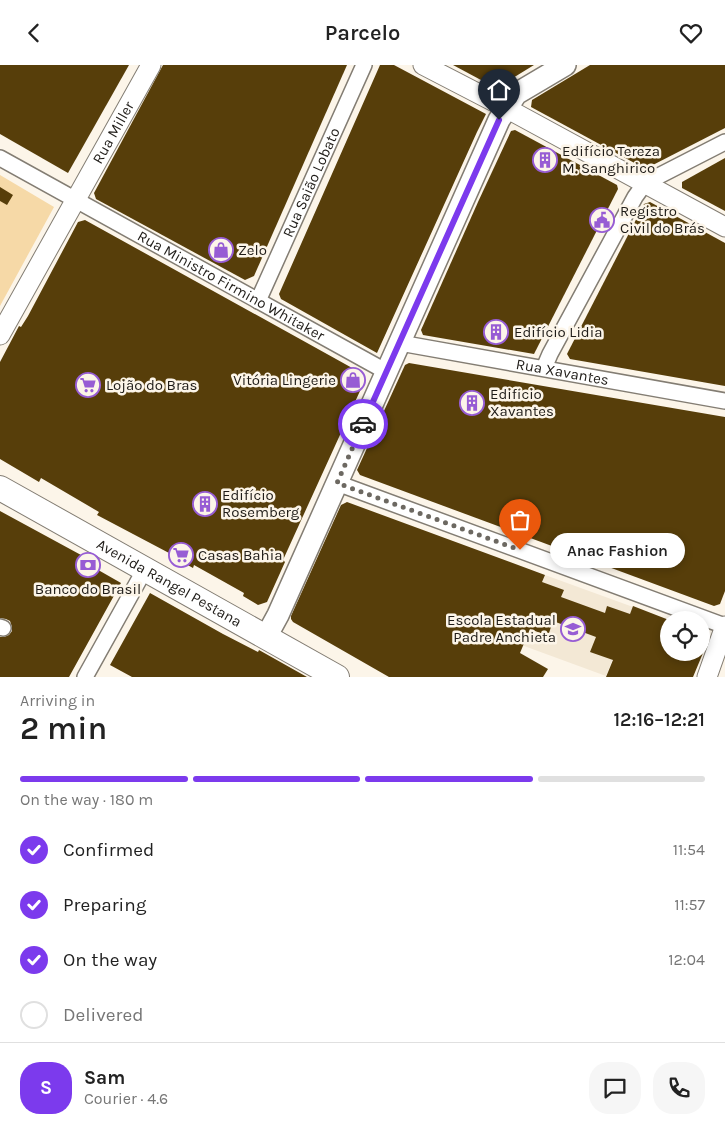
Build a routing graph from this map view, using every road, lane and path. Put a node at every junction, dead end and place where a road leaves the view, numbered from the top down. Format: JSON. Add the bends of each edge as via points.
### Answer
{"nodes":[{"id":1,"x":151,"y":65,"type":"edge"},
{"id":2,"x":364,"y":65,"type":"edge"},
{"id":3,"x":423,"y":65,"type":"edge"},
{"id":4,"x":565,"y":65,"type":"edge"},
{"id":5,"x":506,"y":108,"type":"junction"},
{"id":6,"x":725,"y":142,"type":"edge"},
{"id":7,"x":0,"y":158,"type":"edge"},
{"id":8,"x":645,"y":183,"type":"junction"},
{"id":9,"x":76,"y":201,"type":"junction"},
{"id":10,"x":725,"y":227,"type":"edge"},
{"id":11,"x":258,"y":301,"type":"junction"},
{"id":12,"x":0,"y":335,"type":"edge"},
{"id":13,"x":400,"y":343,"type":"junction"},
{"id":14,"x":544,"y":368,"type":"junction"},
{"id":15,"x":386,"y":372,"type":"junction"},
{"id":16,"x":725,"y":401,"type":"edge"},
{"id":17,"x":337,"y":483,"type":"junction"},
{"id":18,"x":0,"y":488,"type":"edge"},
{"id":19,"x":145,"y":569,"type":"junction"},
{"id":20,"x":725,"y":626,"type":"edge"},
{"id":21,"x":266,"y":637,"type":"junction"},
{"id":22,"x":331,"y":675,"type":"edge"},
{"id":23,"x":85,"y":677,"type":"edge"},
{"id":24,"x":707,"y":677,"type":"edge"}],
"edges":[{"from":1,"to":9,"type":"street","name":"Rua Miller"},
{"from":2,"to":11,"type":"street","name":"Rua Saião Lobato"},
{"from":3,"to":5,"type":"street"},
{"from":4,"to":5,"type":"main road","via":[[516,94]]},
{"from":5,"to":8,"type":"street"},
{"from":5,"to":13,"type":"main road"},
{"from":6,"to":8,"type":"street"},
{"from":7,"to":9,"type":"street","name":"Rua Ministro Firmino Whitaker"},
{"from":8,"to":10,"type":"street"},
{"from":8,"to":14,"type":"street"},
{"from":9,"to":11,"type":"street","name":"Rua Ministro Firmino Whitaker"},
{"from":9,"to":12,"type":"street","name":"Rua Miller"},
{"from":11,"to":15,"type":"street","name":"Rua Ministro Firmino Whitaker"},
{"from":13,"to":14,"type":"street","name":"Rua Xavantes"},
{"from":13,"to":15,"type":"main road"},
{"from":14,"to":16,"type":"street","name":"Rua Xavantes"},
{"from":15,"to":17,"type":"main road"},
{"from":17,"to":20,"type":"street"},
{"from":17,"to":21,"type":"main road"},
{"from":18,"to":19,"type":"main road","name":"Avenida Rangel Pestana"},
{"from":19,"to":21,"type":"main road","name":"Avenida Rangel Pestana"},
{"from":19,"to":23,"type":"street"},
{"from":20,"to":24,"type":"street"},
{"from":21,"to":22,"type":"main road","name":"Avenida Rangel Pestana"}]}
